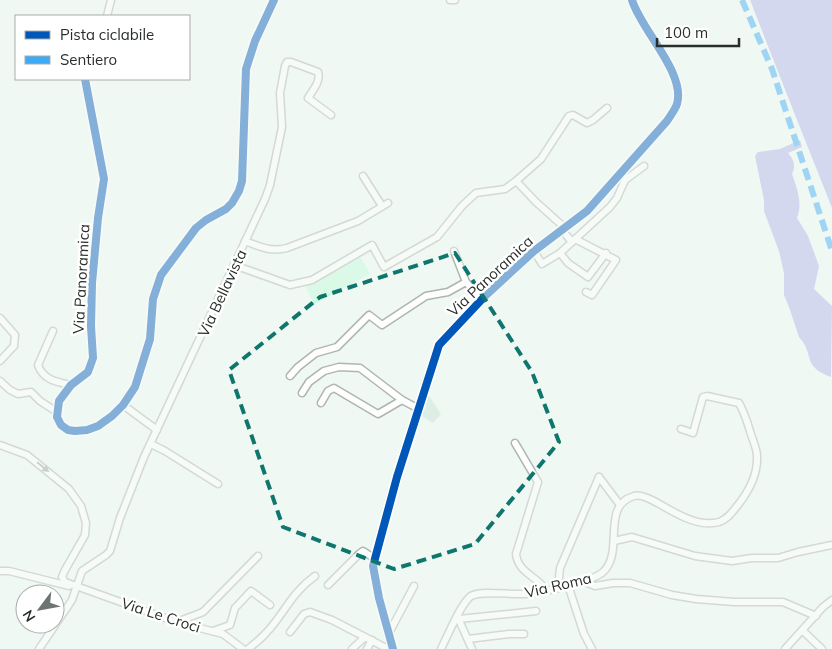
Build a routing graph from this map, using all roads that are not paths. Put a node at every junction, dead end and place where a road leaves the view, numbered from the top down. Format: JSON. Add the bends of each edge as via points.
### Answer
{"nodes":[{"id":1,"x":111,"y":0,"type":"edge"},
{"id":2,"x":274,"y":0,"type":"edge"},
{"id":3,"x":450,"y":0,"type":"edge"},
{"id":4,"x":455,"y":0,"type":"edge"},
{"id":5,"x":632,"y":0,"type":"edge"},
{"id":6,"x":107,"y":15,"type":"edge"},
{"id":7,"x":85,"y":80,"type":"edge"},
{"id":8,"x":607,"y":108,"type":"dead end"},
{"id":9,"x":331,"y":115,"type":"dead end"},
{"id":10,"x":644,"y":166,"type":"dead end"},
{"id":11,"x":363,"y":176,"type":"dead end"},
{"id":12,"x":516,"y":181,"type":"junction"},
{"id":13,"x":564,"y":229,"type":"junction"},
{"id":14,"x":573,"y":240,"type":"junction"},
{"id":15,"x":245,"y":241,"type":"junction"},
{"id":16,"x":454,"y":251,"type":"dead end"},
{"id":17,"x":534,"y":251,"type":"junction"},
{"id":18,"x":560,"y":253,"type":"junction"},
{"id":19,"x":606,"y":254,"type":"junction"},
{"id":20,"x":234,"y":265,"type":"junction"},
{"id":21,"x":503,"y":280,"type":"junction"},
{"id":22,"x":466,"y":282,"type":"junction"},
{"id":23,"x":586,"y":292,"type":"dead end"},
{"id":24,"x":0,"y":318,"type":"edge"},
{"id":25,"x":52,"y":331,"type":"dead end"},
{"id":26,"x":0,"y":361,"type":"edge"},
{"id":27,"x":290,"y":376,"type":"dead end"},
{"id":28,"x":0,"y":381,"type":"edge"},
{"id":29,"x":71,"y":385,"type":"junction"},
{"id":30,"x":302,"y":393,"type":"dead end"},
{"id":31,"x":402,"y":400,"type":"junction"},
{"id":32,"x":321,"y":403,"type":"dead end"},
{"id":33,"x":124,"y":406,"type":"junction"},
{"id":34,"x":419,"y":409,"type":"junction"},
{"id":35,"x":57,"y":412,"type":"junction"},
{"id":36,"x":681,"y":429,"type":"dead end"},
{"id":37,"x":157,"y":430,"type":"junction"},
{"id":38,"x":515,"y":443,"type":"dead end"},
{"id":39,"x":150,"y":444,"type":"junction"},
{"id":40,"x":0,"y":445,"type":"edge"},
{"id":41,"x":218,"y":484,"type":"dead end"},
{"id":42,"x":620,"y":505,"type":"junction"},
{"id":43,"x":614,"y":541,"type":"junction"},
{"id":44,"x":832,"y":545,"type":"edge"},
{"id":45,"x":258,"y":556,"type":"dead end"},
{"id":46,"x":375,"y":559,"type":"junction"},
{"id":47,"x":0,"y":571,"type":"edge"},
{"id":48,"x":315,"y":576,"type":"dead end"},
{"id":49,"x":585,"y":582,"type":"junction"},
{"id":50,"x":328,"y":585,"type":"dead end"},
{"id":51,"x":568,"y":585,"type":"junction"},
{"id":52,"x":414,"y":586,"type":"dead end"},
{"id":53,"x":76,"y":587,"type":"junction"},
{"id":54,"x":558,"y":588,"type":"junction"},
{"id":55,"x":546,"y":590,"type":"junction"},
{"id":56,"x":832,"y":600,"type":"edge"},
{"id":57,"x":270,"y":605,"type":"dead end"},
{"id":58,"x":536,"y":611,"type":"dead end"},
{"id":59,"x":816,"y":616,"type":"junction"},
{"id":60,"x":458,"y":618,"type":"junction"},
{"id":61,"x":176,"y":622,"type":"junction"},
{"id":62,"x":212,"y":631,"type":"junction"},
{"id":63,"x":803,"y":631,"type":"junction"},
{"id":64,"x":290,"y":632,"type":"dead end"},
{"id":65,"x":389,"y":633,"type":"junction"},
{"id":66,"x":524,"y":634,"type":"dead end"},
{"id":67,"x":368,"y":639,"type":"junction"},
{"id":68,"x":468,"y":639,"type":"junction"},
{"id":69,"x":39,"y":649,"type":"edge"},
{"id":70,"x":243,"y":649,"type":"edge"},
{"id":71,"x":248,"y":649,"type":"edge"},
{"id":72,"x":352,"y":649,"type":"edge"},
{"id":73,"x":367,"y":649,"type":"edge"},
{"id":74,"x":388,"y":649,"type":"edge"},
{"id":75,"x":393,"y":649,"type":"edge"},
{"id":76,"x":441,"y":649,"type":"edge"},
{"id":77,"x":472,"y":649,"type":"edge"},
{"id":78,"x":592,"y":649,"type":"edge"},
{"id":79,"x":785,"y":649,"type":"edge"},
{"id":80,"x":822,"y":649,"type":"edge"}],
"edges":[{"from":1,"to":6,"type":"street"},
{"from":2,"to":33,"type":"street","via":[[246,69],[239,191],[226,209],[196,228],[161,275],[153,299],[150,339],[137,381]]},
{"from":3,"to":4,"type":"street"},
{"from":5,"to":13,"type":"street","name":"Via Panoramica","via":[[673,72],[678,87],[677,104],[667,121],[587,210]]},
{"from":7,"to":29,"type":"street","name":"Via Panoramica","via":[[104,179],[92,283],[90,326],[93,358],[88,372]]},
{"from":8,"to":12,"type":"street","via":[[587,123],[570,116],[541,159]]},
{"from":9,"to":15,"type":"street","name":"Via Bellavista","via":[[308,98],[318,81],[318,72],[288,62],[280,93],[282,127],[270,185]]},
{"from":10,"to":14,"type":"street","via":[[624,180],[610,207]]},
{"from":11,"to":15,"type":"street","via":[[385,205],[358,221],[278,250]]},
{"from":12,"to":13,"type":"street"},
{"from":12,"to":20,"type":"street","via":[[505,189],[476,192],[437,237],[384,267],[372,246],[312,280],[290,285]]},
{"from":13,"to":14,"type":"street"},
{"from":13,"to":17,"type":"street","name":"Via Panoramica"},
{"from":14,"to":18,"type":"street"},
{"from":14,"to":19,"type":"street"},
{"from":15,"to":20,"type":"street","name":"Via Bellavista"},
{"from":16,"to":22,"type":"street"},
{"from":17,"to":18,"type":"street","via":[[542,264]]},
{"from":17,"to":21,"type":"street","name":"Via Panoramica"},
{"from":18,"to":19,"type":"street","via":[[588,278]]},
{"from":19,"to":23,"type":"street","via":[[616,260],[592,295]]},
{"from":20,"to":37,"type":"street","name":"Via Bellavista"},
{"from":21,"to":22,"type":"street","via":[[498,276],[478,296]]},
{"from":21,"to":34,"type":"street","name":"Via Panoramica","via":[[439,346]]},
{"from":22,"to":27,"type":"street","via":[[448,292],[426,296],[382,325],[370,315],[336,347],[316,353]]},
{"from":24,"to":26,"type":"street","via":[[16,335],[14,346]]},
{"from":25,"to":29,"type":"street","via":[[38,365],[40,372],[51,380]]},
{"from":28,"to":35,"type":"street","via":[[18,394],[31,392]]},
{"from":29,"to":35,"type":"street","name":"Via Panoramica","via":[[59,400]]},
{"from":30,"to":31,"type":"street","via":[[309,382],[324,371],[339,367],[360,368]]},
{"from":31,"to":32,"type":"street","via":[[378,414],[334,388],[328,390]]},
{"from":31,"to":34,"type":"street"},
{"from":33,"to":35,"type":"street","via":[[98,426],[87,430],[68,430],[61,425]]},
{"from":33,"to":37,"type":"street"},
{"from":34,"to":46,"type":"street","name":"Via Panoramica"},
{"from":36,"to":42,"type":"street","via":[[693,432],[703,397],[739,402],[757,456],[753,481],[731,513],[725,519],[710,523],[683,517],[640,495]]},
{"from":37,"to":39,"type":"street","name":"Via Bellavista"},
{"from":38,"to":55,"type":"street","via":[[538,482],[516,554],[517,560],[524,571]]},
{"from":39,"to":41,"type":"street"},
{"from":39,"to":53,"type":"street","name":"Via Bellavista","via":[[110,550],[82,571]]},
{"from":40,"to":53,"type":"street","one_way":true,"via":[[27,455],[69,489],[81,506],[86,523],[85,535],[62,577]]},
{"from":42,"to":43,"type":"street","name":"Via Roma","via":[[615,517]]},
{"from":42,"to":54,"type":"street","via":[[599,477],[560,568]]},
{"from":43,"to":44,"type":"street","via":[[632,537],[695,556],[732,561],[778,558]]},
{"from":43,"to":49,"type":"street","name":"Via Roma","via":[[606,570]]},
{"from":45,"to":61,"type":"street","via":[[203,612]]},
{"from":46,"to":50,"type":"street","via":[[363,552],[358,554]]},
{"from":46,"to":65,"type":"street","name":"Via Panoramica","via":[[379,598]]},
{"from":47,"to":53,"type":"street","name":"Via Le Croci"},
{"from":48,"to":71,"type":"street","via":[[291,598],[266,633]]},
{"from":49,"to":51,"type":"street","name":"Via Roma"},
{"from":49,"to":59,"type":"street","via":[[595,586],[630,583],[705,600],[782,602]]},
{"from":51,"to":54,"type":"street","name":"Via Roma"},
{"from":51,"to":78,"type":"street"},
{"from":52,"to":65,"type":"street"},
{"from":53,"to":61,"type":"street","name":"Via Le Croci"},
{"from":53,"to":69,"type":"street","name":"Via Bellavista","via":[[72,600]]},
{"from":54,"to":55,"type":"street","name":"Via Roma"},
{"from":55,"to":60,"type":"street","name":"Via Roma","via":[[472,596]]},
{"from":56,"to":59,"type":"street"},
{"from":57,"to":62,"type":"street","via":[[251,591],[235,608],[230,625]]},
{"from":58,"to":60,"type":"street"},
{"from":59,"to":63,"type":"street"},
{"from":60,"to":68,"type":"street"},
{"from":60,"to":76,"type":"street","name":"Via Roma"},
{"from":61,"to":62,"type":"street","name":"Via Le Croci"},
{"from":62,"to":70,"type":"street","name":"Via Le Croci","via":[[223,634]]},
{"from":63,"to":79,"type":"street"},
{"from":63,"to":80,"type":"street"},
{"from":64,"to":67,"type":"street","via":[[304,614],[310,612]]},
{"from":65,"to":75,"type":"street","name":"Via Panoramica"},
{"from":66,"to":68,"type":"street"},
{"from":67,"to":72,"type":"street"},
{"from":67,"to":73,"type":"street"},
{"from":67,"to":74,"type":"street"},
{"from":68,"to":77,"type":"street"}]}
